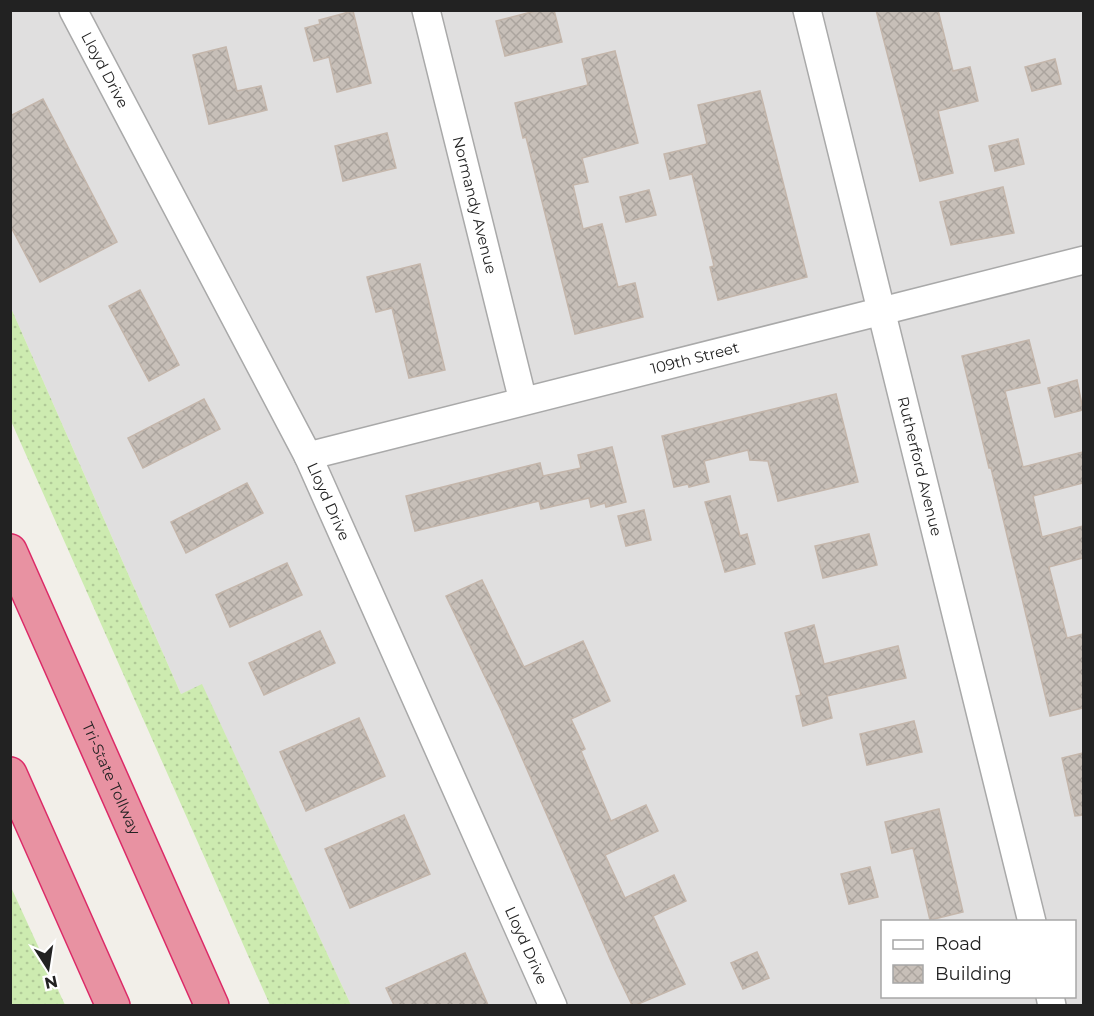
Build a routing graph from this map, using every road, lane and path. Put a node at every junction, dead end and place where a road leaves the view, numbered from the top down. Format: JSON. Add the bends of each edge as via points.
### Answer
{"nodes":[{"id":1,"x":73,"y":10,"type":"edge"},
{"id":2,"x":426,"y":10,"type":"edge"},
{"id":3,"x":807,"y":10,"type":"edge"},
{"id":4,"x":1083,"y":260,"type":"edge"},
{"id":5,"x":882,"y":312,"type":"junction"},
{"id":6,"x":523,"y":401,"type":"junction"},
{"id":7,"x":308,"y":456,"type":"junction"},
{"id":8,"x":10,"y":550,"type":"edge"},
{"id":9,"x":10,"y":774,"type":"edge"},
{"id":10,"x":1032,"y":920,"type":"edge"},
{"id":11,"x":113,"y":1005,"type":"edge"},
{"id":12,"x":212,"y":1005,"type":"edge"},
{"id":13,"x":553,"y":1005,"type":"edge"}],
"edges":[{"from":1,"to":7,"type":"street","name":"Lloyd Drive"},
{"from":2,"to":6,"type":"street","name":"Normandy Avenue"},
{"from":3,"to":5,"type":"street","name":"Rutherford Avenue"},
{"from":4,"to":5,"type":"street","name":"109th Street"},
{"from":5,"to":6,"type":"street","name":"109th Street"},
{"from":5,"to":10,"type":"street","name":"Rutherford Avenue"},
{"from":6,"to":7,"type":"street","name":"109th Street"},
{"from":7,"to":13,"type":"street","name":"Lloyd Drive"},
{"from":8,"to":12,"type":"highway","name":"Tri-State Tollway"},
{"from":9,"to":11,"type":"highway"}]}
